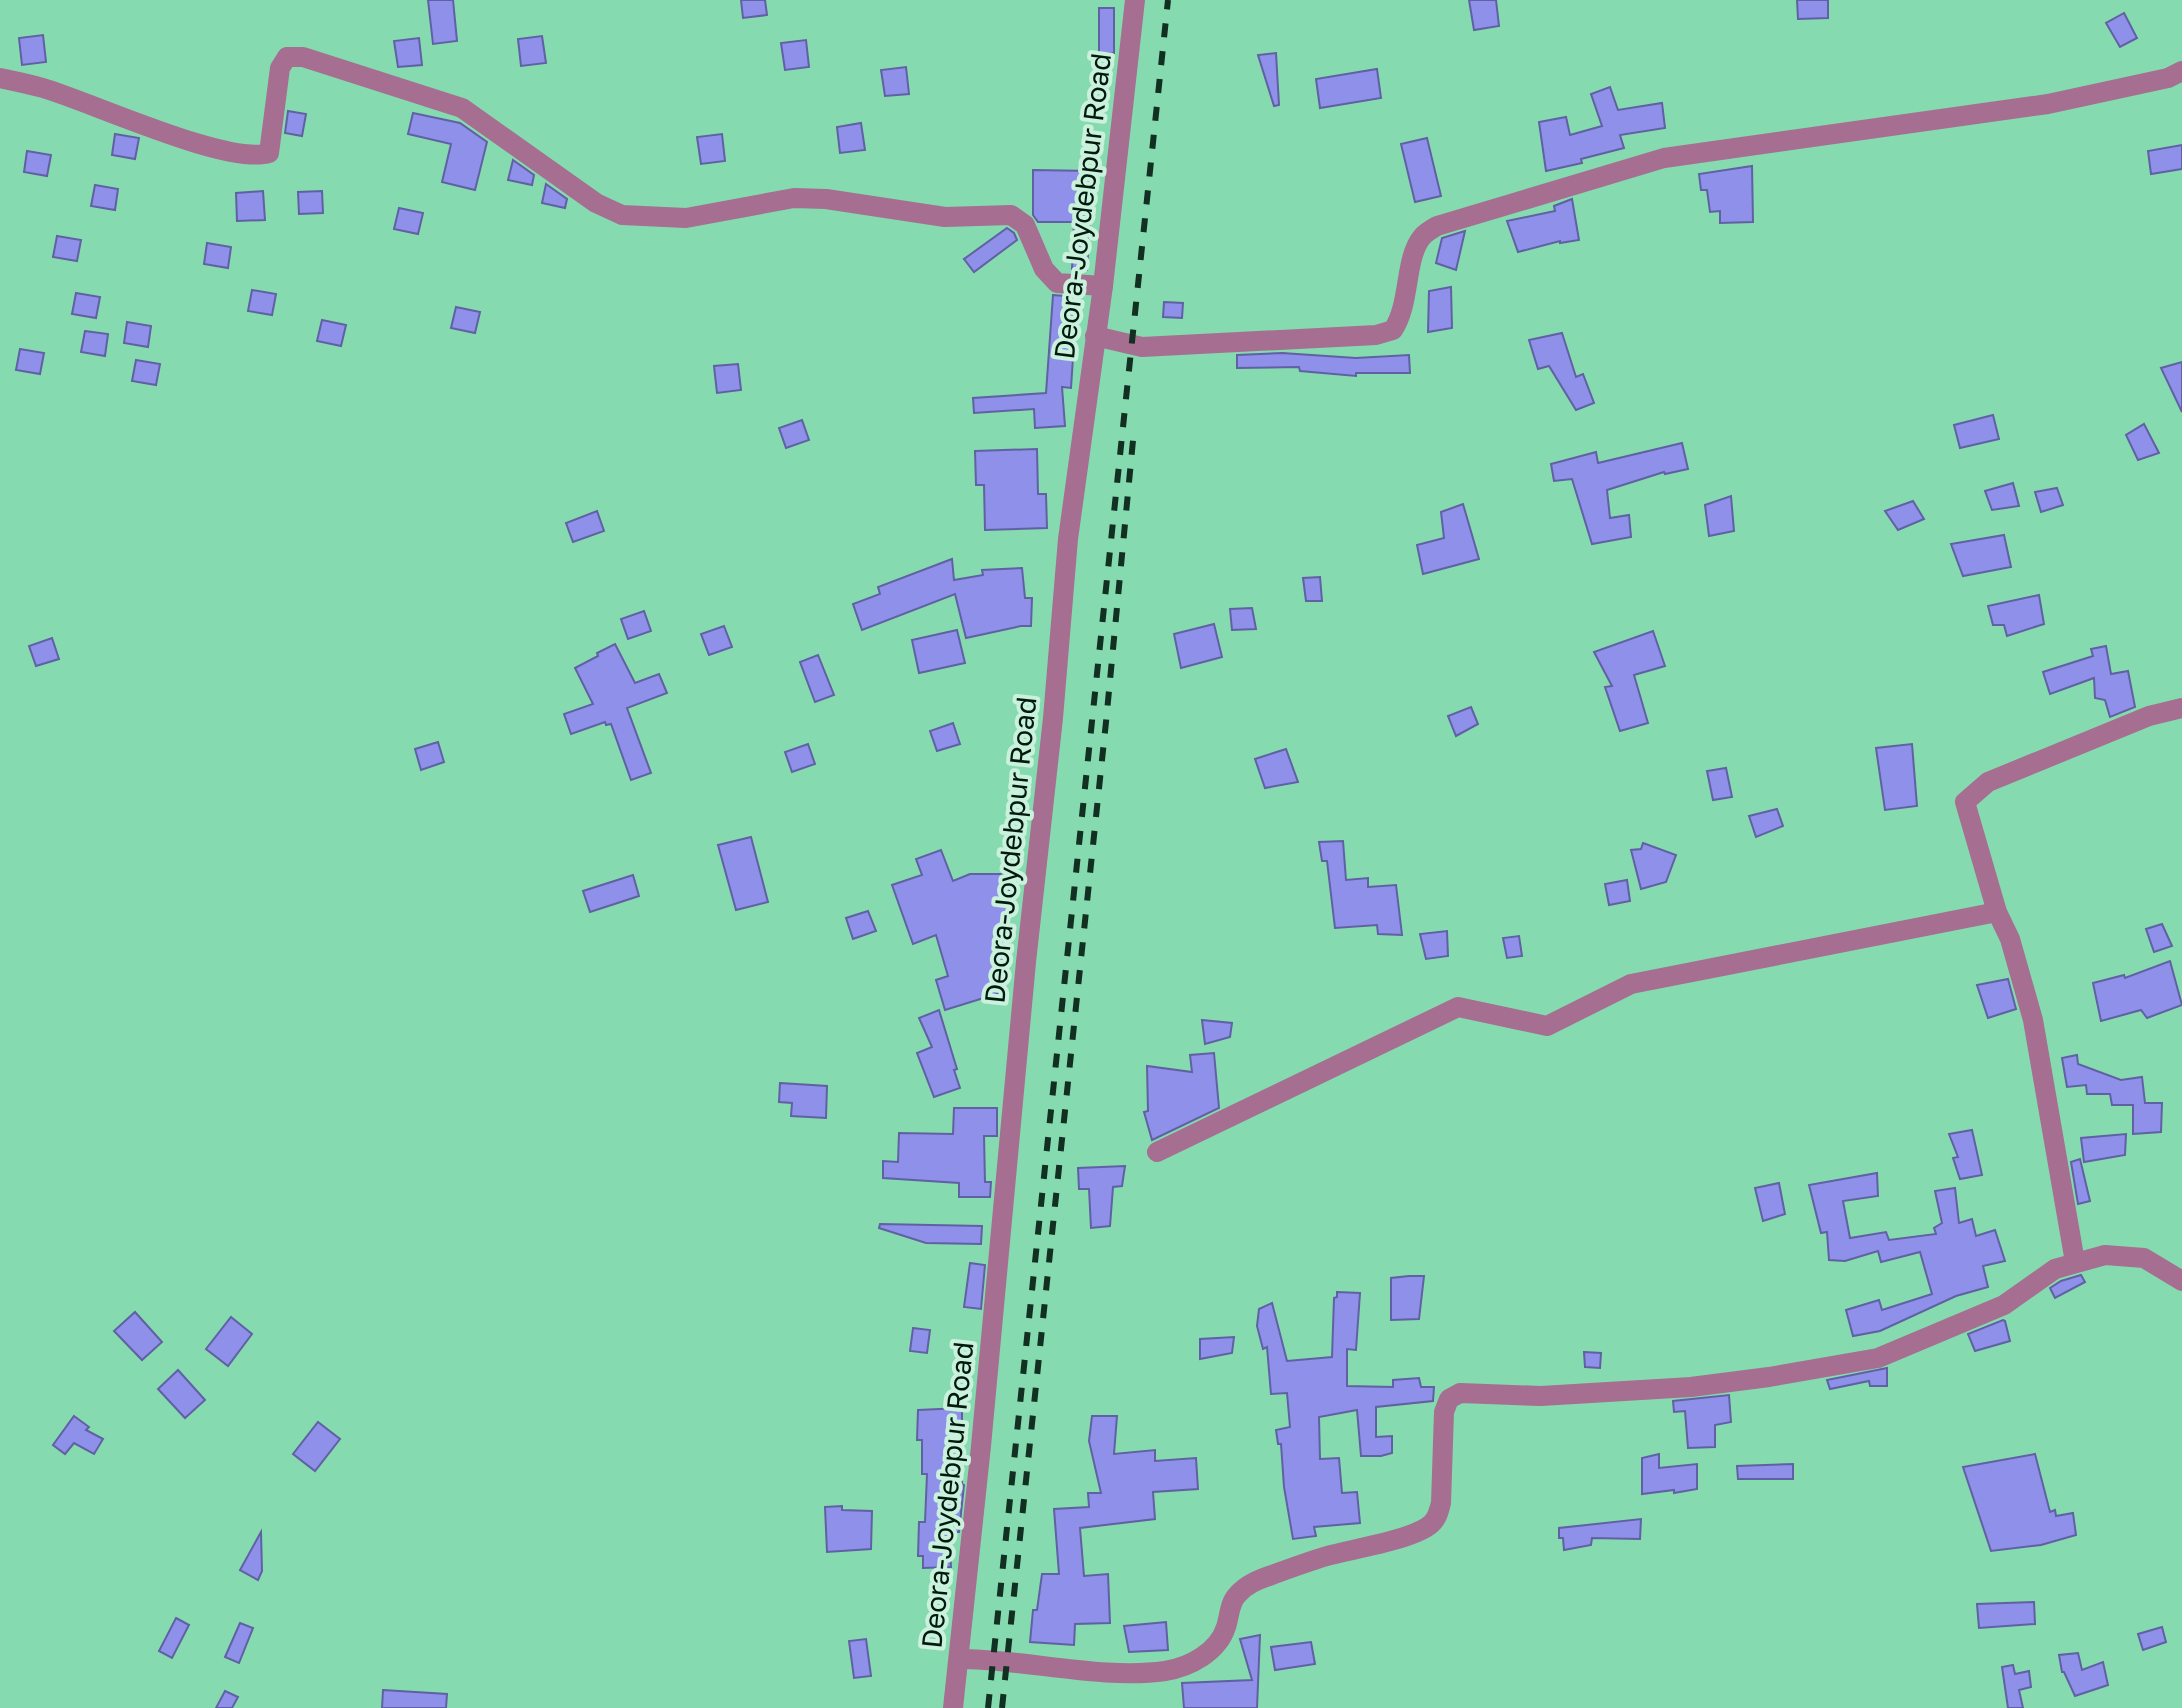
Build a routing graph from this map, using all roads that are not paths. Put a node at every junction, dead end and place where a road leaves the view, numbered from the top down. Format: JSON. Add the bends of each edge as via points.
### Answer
{"nodes":[{"id":1,"x":1135,"y":0,"type":"edge"},
{"id":2,"x":2182,"y":71,"type":"edge"},
{"id":3,"x":0,"y":78,"type":"edge"},
{"id":4,"x":1103,"y":286,"type":"junction"},
{"id":5,"x":1095,"y":336,"type":"junction"},
{"id":6,"x":2182,"y":708,"type":"edge"},
{"id":7,"x":1997,"y":912,"type":"junction"},
{"id":8,"x":1157,"y":1152,"type":"dead end"},
{"id":9,"x":2075,"y":1262,"type":"junction"},
{"id":10,"x":2182,"y":1281,"type":"edge"},
{"id":11,"x":959,"y":1659,"type":"junction"},
{"id":12,"x":953,"y":1708,"type":"edge"}],
"edges":[{"from":1,"to":4,"type":"street","name":"Deora-Joydebpur Road"},
{"from":2,"to":5,"type":"street","via":[[2048,104],[1664,158],[1437,226],[1422,236],[1415,250],[1402,316],[1393,330],[1376,335],[1142,347]]},
{"from":3,"to":4,"type":"street","via":[[43,88],[226,153],[259,156],[269,153],[280,68],[287,57],[303,57],[462,108],[596,203],[622,215],[686,218],[794,198],[945,217],[1011,215],[1025,225],[1044,269],[1057,283]]},
{"from":4,"to":5,"type":"street","name":"Deora-Joydebpur Road"},
{"from":5,"to":11,"type":"street","name":"Deora-Joydebpur Road","via":[[1068,539]]},
{"from":6,"to":7,"type":"street","via":[[2149,716],[1988,782],[1965,802]]},
{"from":7,"to":8,"type":"street","via":[[1631,984],[1547,1026],[1458,1007]]},
{"from":7,"to":9,"type":"street","via":[[2033,1020]]},
{"from":9,"to":10,"type":"street","via":[[2105,1255],[2144,1258]]},
{"from":9,"to":11,"type":"street","via":[[2055,1269],[2004,1305],[1878,1358],[1675,1388],[1541,1396],[1460,1393],[1449,1399],[1444,1412],[1441,1503],[1430,1525],[1252,1582],[1236,1595],[1215,1648],[1189,1664],[1121,1673]]},
{"from":11,"to":12,"type":"street","name":"Deora-Joydebpur Road"}]}
